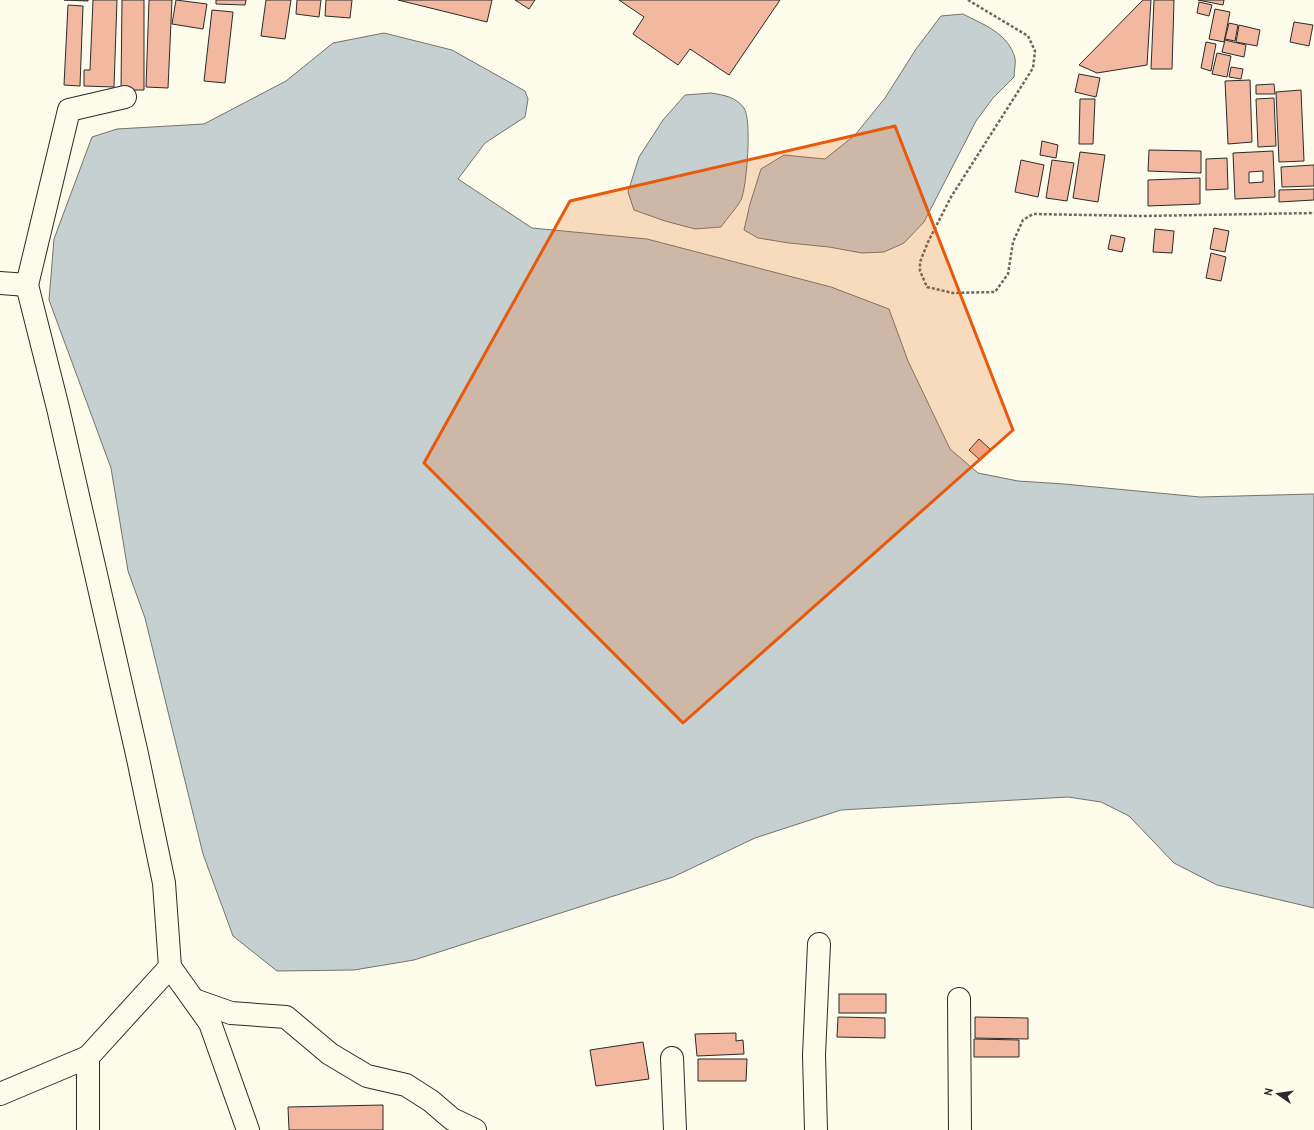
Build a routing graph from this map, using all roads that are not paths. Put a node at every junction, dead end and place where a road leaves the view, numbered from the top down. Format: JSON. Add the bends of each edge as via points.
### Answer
{"nodes":[{"id":1,"x":125,"y":97,"type":"dead end"},
{"id":2,"x":0,"y":283,"type":"edge"},
{"id":3,"x":27,"y":285,"type":"junction"},
{"id":4,"x":819,"y":944,"type":"dead end"},
{"id":5,"x":170,"y":968,"type":"junction"},
{"id":6,"x":959,"y":999,"type":"dead end"},
{"id":7,"x":194,"y":1000,"type":"junction"},
{"id":8,"x":88,"y":1057,"type":"junction"},
{"id":9,"x":672,"y":1058,"type":"dead end"},
{"id":10,"x":0,"y":1094,"type":"edge"},
{"id":11,"x":88,"y":1130,"type":"edge"},
{"id":12,"x":248,"y":1130,"type":"edge"},
{"id":13,"x":475,"y":1130,"type":"edge"},
{"id":14,"x":674,"y":1130,"type":"edge"},
{"id":15,"x":816,"y":1130,"type":"edge"},
{"id":16,"x":960,"y":1130,"type":"edge"}],
"edges":[{"from":1,"to":3,"type":"street","via":[[69,110]]},
{"from":2,"to":3,"type":"street"},
{"from":3,"to":5,"type":"street","via":[[138,754],[164,883]]},
{"from":4,"to":15,"type":"street","via":[[814,1055]]},
{"from":5,"to":7,"type":"street"},
{"from":5,"to":8,"type":"street"},
{"from":6,"to":16,"type":"street"},
{"from":7,"to":12,"type":"street","via":[[210,1023]]},
{"from":7,"to":13,"type":"street","via":[[231,1012],[286,1017],[330,1054],[367,1076],[406,1085],[452,1119]]},
{"from":8,"to":10,"type":"street"},
{"from":8,"to":11,"type":"street"},
{"from":9,"to":14,"type":"street"}]}
